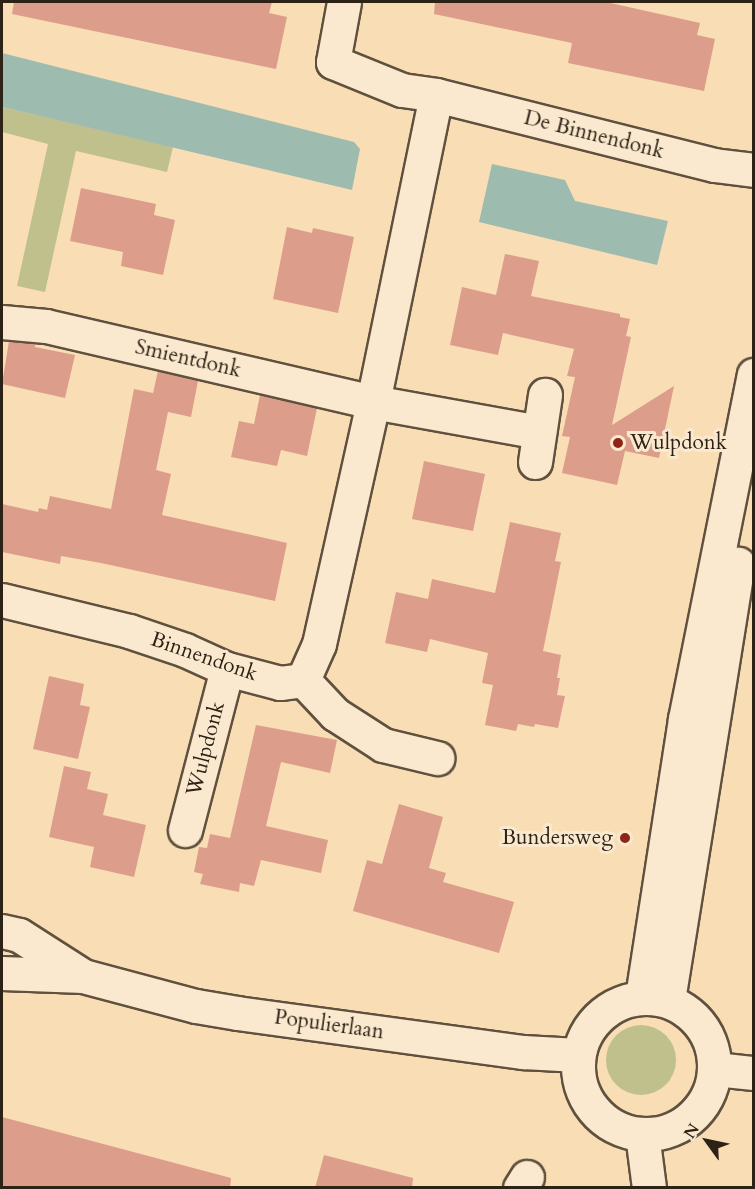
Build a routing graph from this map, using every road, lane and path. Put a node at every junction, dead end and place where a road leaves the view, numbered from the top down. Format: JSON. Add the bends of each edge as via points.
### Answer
{"nodes":[{"id":1,"x":344,"y":2,"type":"edge"},
{"id":2,"x":436,"y":95,"type":"junction"},
{"id":3,"x":753,"y":170,"type":"edge"},
{"id":4,"x":2,"y":322,"type":"edge"},
{"id":5,"x":753,"y":375,"type":"edge"},
{"id":6,"x":545,"y":395,"type":"dead end"},
{"id":7,"x":374,"y":402,"type":"junction"},
{"id":8,"x":753,"y":487,"type":"edge"},
{"id":9,"x":2,"y":600,"type":"edge"},
{"id":10,"x":227,"y":669,"type":"junction"},
{"id":11,"x":303,"y":680,"type":"junction"},
{"id":12,"x":436,"y":758,"type":"dead end"},
{"id":13,"x":185,"y":830,"type":"dead end"},
{"id":14,"x":2,"y":931,"type":"edge"},
{"id":15,"x":2,"y":972,"type":"edge"},
{"id":16,"x":83,"y":976,"type":"junction"},
{"id":17,"x":655,"y":999,"type":"junction"},
{"id":18,"x":579,"y":1055,"type":"junction"},
{"id":19,"x":715,"y":1069,"type":"junction"},
{"id":20,"x":753,"y":1073,"type":"edge"},
{"id":21,"x":642,"y":1134,"type":"junction"},
{"id":22,"x":649,"y":1188,"type":"edge"}],
"edges":[{"from":1,"to":2,"type":"street","name":"De Binnendonk","via":[[333,62],[402,90]]},
{"from":2,"to":3,"type":"street","name":"De Binnendonk","via":[[714,165]]},
{"from":2,"to":7,"type":"street"},
{"from":4,"to":7,"type":"street","name":"Smientdonk","via":[[46,326]]},
{"from":5,"to":17,"type":"street","via":[[685,719]]},
{"from":6,"to":7,"type":"street","via":[[537,447]]},
{"from":7,"to":11,"type":"street","via":[[319,644]]},
{"from":8,"to":17,"type":"street"},
{"from":9,"to":10,"type":"street","name":"Binnendonk","via":[[129,631]]},
{"from":10,"to":11,"type":"street","name":"Binnendonk","via":[[280,682]]},
{"from":10,"to":13,"type":"street","name":"Wulpdonk"},
{"from":11,"to":12,"type":"street","via":[[335,714],[383,745]]},
{"from":14,"to":16,"type":"street","name":"Populierlaan","via":[[19,935]]},
{"from":15,"to":16,"type":"street","name":"Populierlaan"},
{"from":16,"to":18,"type":"street","name":"Populierlaan","via":[[237,1013],[524,1052]]},
{"from":17,"to":18,"type":"street","via":[[619,1003],[600,1015],[586,1033]]},
{"from":17,"to":19,"type":"street","via":[[687,1010],[703,1026],[712,1046]]},
{"from":18,"to":21,"type":"street","via":[[579,1078],[587,1100],[601,1117],[620,1129]]},
{"from":19,"to":20,"type":"street"},
{"from":19,"to":21,"type":"street","via":[[700,1109],[684,1123],[664,1132]]},
{"from":21,"to":22,"type":"street"}]}
